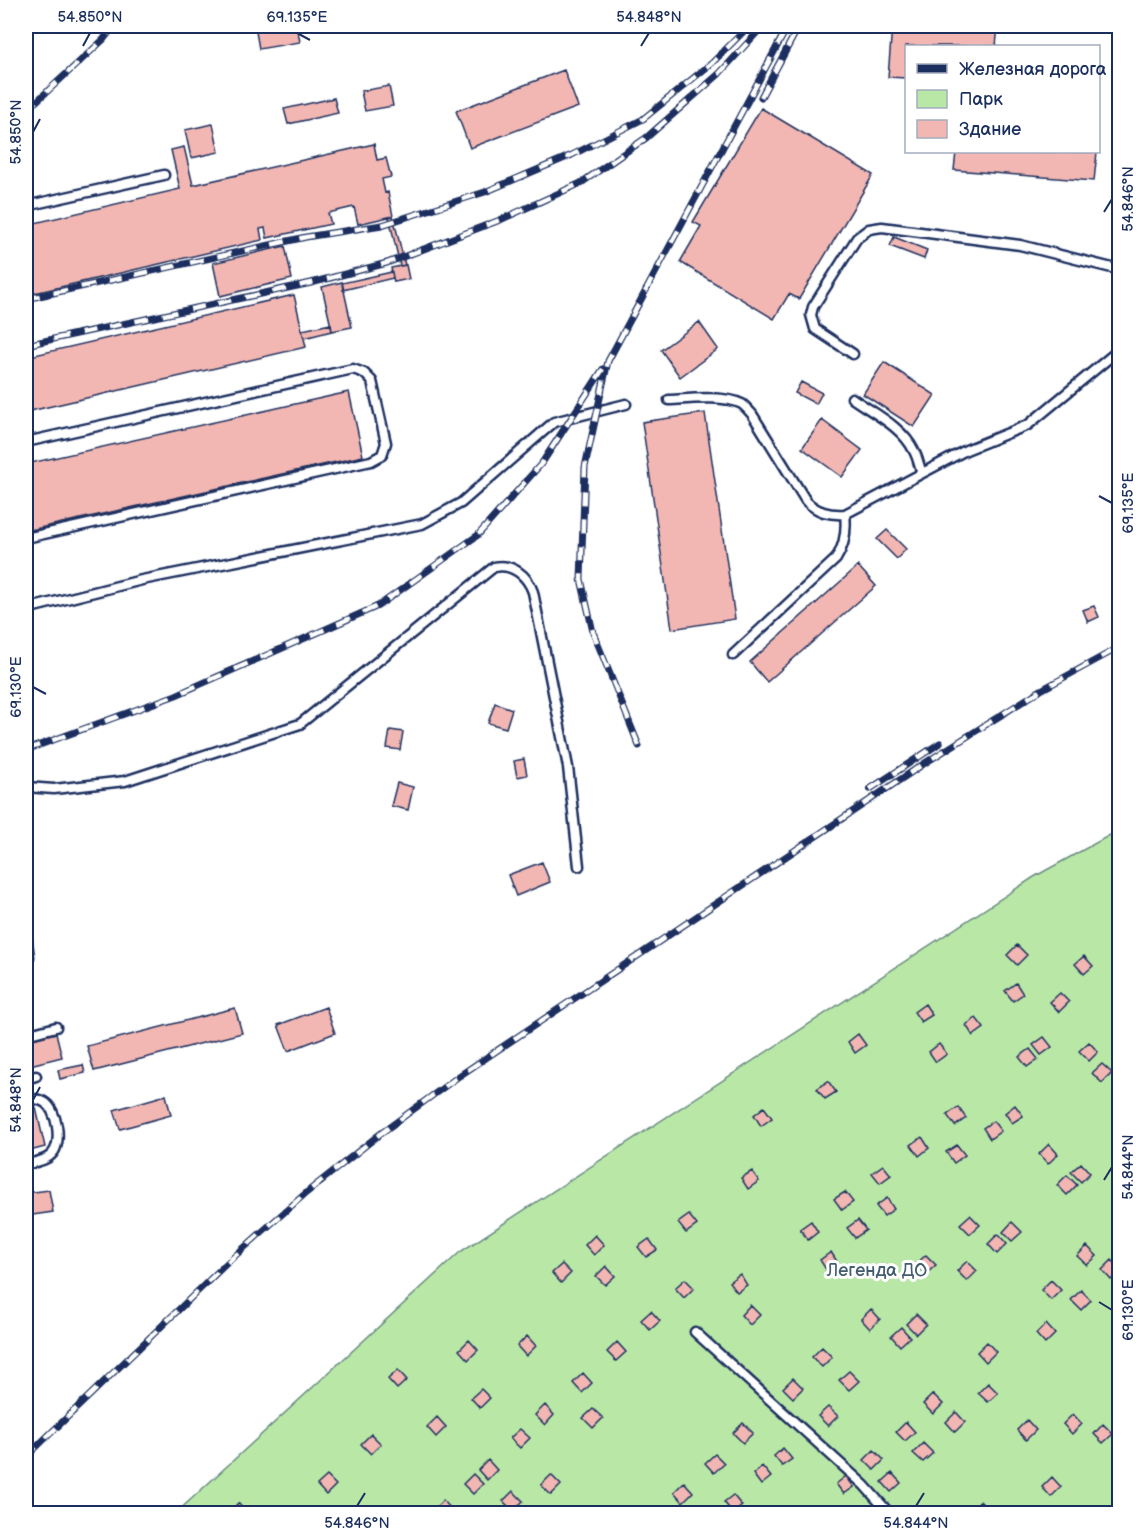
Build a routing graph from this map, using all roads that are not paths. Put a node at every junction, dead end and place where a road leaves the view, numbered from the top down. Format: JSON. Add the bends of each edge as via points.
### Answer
{"nodes":[{"id":1,"x":164,"y":175,"type":"dead end"},
{"id":2,"x":26,"y":206,"type":"edge"},
{"id":3,"x":1119,"y":270,"type":"edge"},
{"id":4,"x":1119,"y":349,"type":"edge"},
{"id":5,"x":853,"y":354,"type":"dead end"},
{"id":6,"x":852,"y":398,"type":"dead end"},
{"id":7,"x":669,"y":400,"type":"dead end"},
{"id":8,"x":626,"y":404,"type":"dead end"},
{"id":9,"x":26,"y":442,"type":"edge"},
{"id":10,"x":922,"y":474,"type":"junction"},
{"id":11,"x":845,"y":514,"type":"junction"},
{"id":12,"x":26,"y":538,"type":"edge"},
{"id":13,"x":26,"y":609,"type":"edge"},
{"id":14,"x":733,"y":655,"type":"dead end"},
{"id":15,"x":26,"y":788,"type":"edge"},
{"id":16,"x":579,"y":866,"type":"dead end"},
{"id":17,"x":26,"y":934,"type":"edge"},
{"id":18,"x":26,"y":963,"type":"edge"},
{"id":19,"x":56,"y":1027,"type":"dead end"},
{"id":20,"x":26,"y":1035,"type":"edge"},
{"id":21,"x":36,"y":1076,"type":"dead end"},
{"id":22,"x":26,"y":1079,"type":"edge"},
{"id":23,"x":26,"y":1100,"type":"edge"},
{"id":24,"x":26,"y":1165,"type":"edge"},
{"id":25,"x":695,"y":1332,"type":"dead end"},
{"id":26,"x":890,"y":1514,"type":"edge"}],
"edges":[{"from":1,"to":2,"type":"lane"},
{"from":3,"to":5,"type":"lane","via":[[1020,245],[882,227],[869,229],[857,238],[811,315],[815,329]]},
{"from":4,"to":10,"type":"lane","via":[[1028,425],[966,450]]},
{"from":6,"to":10,"type":"lane","via":[[907,439]]},
{"from":7,"to":11,"type":"lane","via":[[701,399],[743,405],[806,501],[822,512]]},
{"from":8,"to":13,"type":"lane","via":[[554,422],[461,503],[422,524],[142,580]]},
{"from":9,"to":12,"type":"lane","via":[[352,369],[364,372],[372,381],[386,443],[382,455],[371,461]]},
{"from":10,"to":11,"type":"lane"},
{"from":11,"to":14,"type":"lane","via":[[845,540],[836,559]]},
{"from":15,"to":16,"type":"lane","via":[[125,781],[300,724],[494,567],[502,565],[518,572],[533,592],[568,767]]},
{"from":17,"to":18,"type":"lane"},
{"from":19,"to":20,"type":"lane"},
{"from":21,"to":22,"type":"lane"},
{"from":23,"to":24,"type":"lane","via":[[46,1102],[59,1137],[53,1154]]},
{"from":25,"to":26,"type":"lane","via":[[864,1485]]}]}
